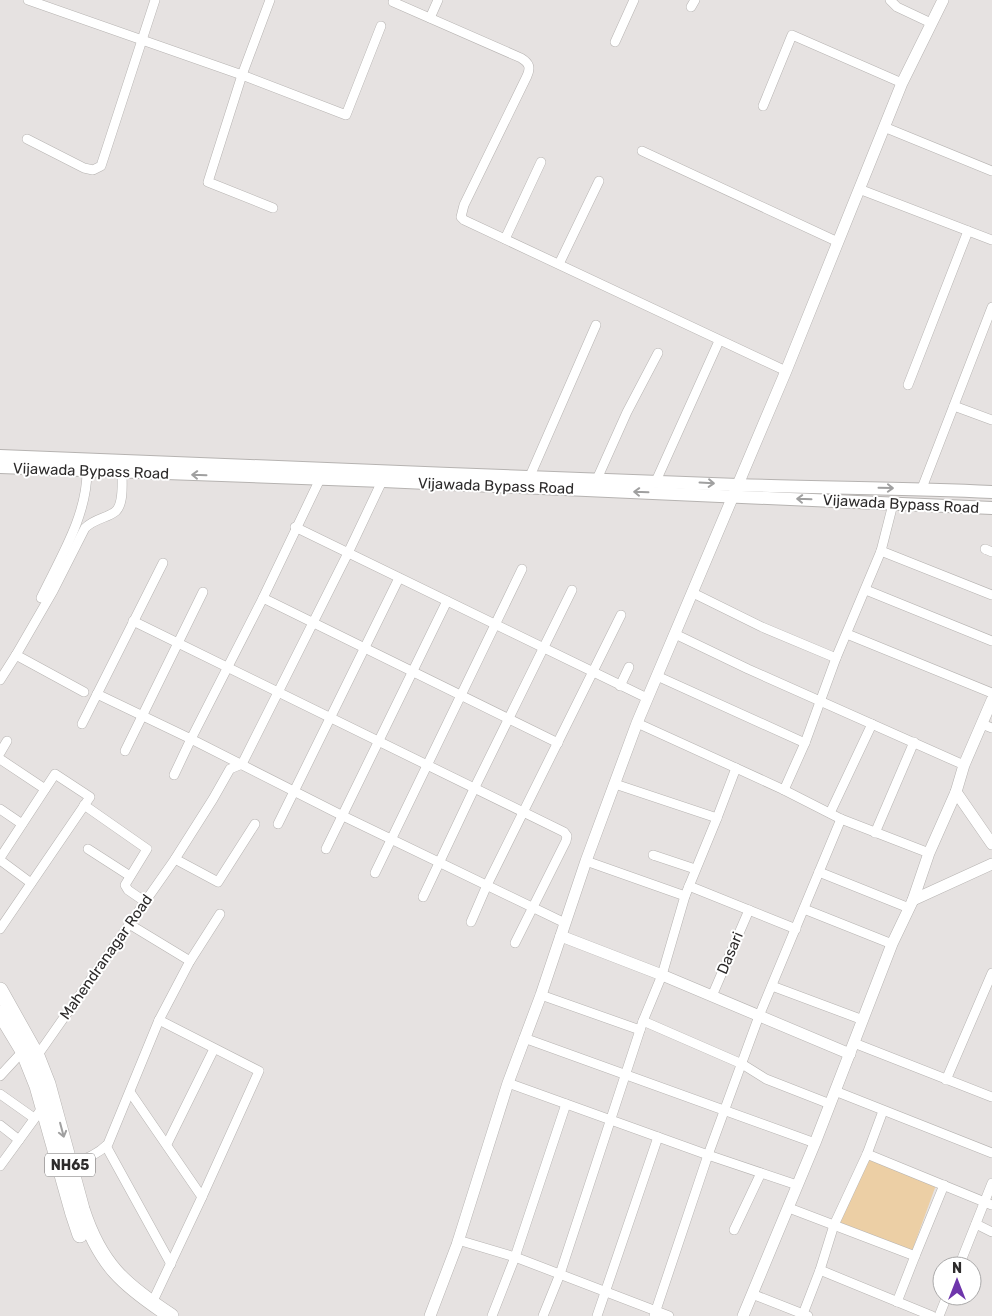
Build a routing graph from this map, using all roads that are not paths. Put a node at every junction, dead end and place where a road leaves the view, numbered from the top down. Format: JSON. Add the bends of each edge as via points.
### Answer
{"nodes":[{"id":1,"x":28,"y":0,"type":"edge"},
{"id":2,"x":155,"y":0,"type":"edge"},
{"id":3,"x":270,"y":0,"type":"edge"},
{"id":4,"x":438,"y":0,"type":"edge"},
{"id":5,"x":634,"y":0,"type":"edge"},
{"id":6,"x":890,"y":0,"type":"edge"},
{"id":7,"x":943,"y":0,"type":"edge"},
{"id":8,"x":38,"y":2,"type":"edge"},
{"id":9,"x":393,"y":2,"type":"dead end"},
{"id":10,"x":430,"y":18,"type":"junction"},
{"id":11,"x":931,"y":23,"type":"junction"},
{"id":12,"x":381,"y":26,"type":"dead end"},
{"id":13,"x":141,"y":41,"type":"junction"},
{"id":14,"x":615,"y":42,"type":"dead end"},
{"id":15,"x":242,"y":75,"type":"junction"},
{"id":16,"x":902,"y":82,"type":"junction"},
{"id":17,"x":764,"y":106,"type":"dead end"},
{"id":18,"x":884,"y":127,"type":"junction"},
{"id":19,"x":28,"y":139,"type":"dead end"},
{"id":20,"x":642,"y":151,"type":"dead end"},
{"id":21,"x":541,"y":162,"type":"dead end"},
{"id":22,"x":992,"y":171,"type":"edge"},
{"id":23,"x":599,"y":181,"type":"dead end"},
{"id":24,"x":859,"y":190,"type":"junction"},
{"id":25,"x":273,"y":208,"type":"dead end"},
{"id":26,"x":968,"y":231,"type":"junction"},
{"id":27,"x":505,"y":239,"type":"junction"},
{"id":28,"x":992,"y":240,"type":"edge"},
{"id":29,"x":838,"y":242,"type":"junction"},
{"id":30,"x":560,"y":264,"type":"junction"},
{"id":31,"x":992,"y":306,"type":"edge"},
{"id":32,"x":596,"y":325,"type":"dead end"},
{"id":33,"x":719,"y":341,"type":"junction"},
{"id":34,"x":658,"y":353,"type":"dead end"},
{"id":35,"x":786,"y":372,"type":"junction"},
{"id":36,"x":908,"y":385,"type":"dead end"},
{"id":37,"x":954,"y":406,"type":"junction"},
{"id":38,"x":992,"y":420,"type":"edge"},
{"id":39,"x":0,"y":456,"type":"edge"},
{"id":40,"x":0,"y":467,"type":"edge"},
{"id":41,"x":87,"y":471,"type":"junction"},
{"id":42,"x":122,"y":472,"type":"junction"},
{"id":43,"x":384,"y":476,"type":"junction"},
{"id":44,"x":530,"y":476,"type":"junction"},
{"id":45,"x":597,"y":478,"type":"junction"},
{"id":46,"x":320,"y":479,"type":"junction"},
{"id":47,"x":656,"y":481,"type":"junction"},
{"id":48,"x":922,"y":488,"type":"junction"},
{"id":49,"x":736,"y":490,"type":"junction"},
{"id":50,"x":992,"y":492,"type":"edge"},
{"id":51,"x":893,"y":504,"type":"junction"},
{"id":52,"x":992,"y":508,"type":"edge"},
{"id":53,"x":295,"y":527,"type":"junction"},
{"id":54,"x":881,"y":551,"type":"junction"},
{"id":55,"x":348,"y":553,"type":"junction"},
{"id":56,"x":163,"y":563,"type":"dead end"},
{"id":57,"x":522,"y":569,"type":"dead end"},
{"id":58,"x":399,"y":578,"type":"junction"},
{"id":59,"x":572,"y":590,"type":"dead end"},
{"id":60,"x":866,"y":590,"type":"junction"},
{"id":61,"x":203,"y":592,"type":"dead end"},
{"id":62,"x":693,"y":593,"type":"junction"},
{"id":63,"x":992,"y":595,"type":"edge"},
{"id":64,"x":41,"y":598,"type":"dead end"},
{"id":65,"x":263,"y":598,"type":"junction"},
{"id":66,"x":447,"y":601,"type":"junction"},
{"id":67,"x":621,"y":615,"type":"dead end"},
{"id":68,"x":133,"y":621,"type":"junction"},
{"id":69,"x":313,"y":623,"type":"junction"},
{"id":70,"x":495,"y":625,"type":"junction"},
{"id":71,"x":675,"y":634,"type":"junction"},
{"id":72,"x":847,"y":634,"type":"junction"},
{"id":73,"x":992,"y":641,"type":"edge"},
{"id":74,"x":178,"y":643,"type":"junction"},
{"id":75,"x":364,"y":648,"type":"junction"},
{"id":76,"x":543,"y":648,"type":"junction"},
{"id":77,"x":16,"y":655,"type":"junction"},
{"id":78,"x":836,"y":658,"type":"junction"},
{"id":79,"x":630,"y":667,"type":"dead end"},
{"id":80,"x":228,"y":668,"type":"junction"},
{"id":81,"x":412,"y":670,"type":"junction"},
{"id":82,"x":593,"y":673,"type":"junction"},
{"id":83,"x":657,"y":676,"type":"junction"},
{"id":84,"x":0,"y":680,"type":"edge"},
{"id":85,"x":620,"y":686,"type":"junction"},
{"id":86,"x":84,"y":692,"type":"dead end"},
{"id":87,"x":279,"y":693,"type":"junction"},
{"id":88,"x":992,"y":693,"type":"edge"},
{"id":89,"x":97,"y":694,"type":"junction"},
{"id":90,"x":462,"y":695,"type":"junction"},
{"id":91,"x":647,"y":698,"type":"junction"},
{"id":92,"x":992,"y":700,"type":"edge"},
{"id":93,"x":820,"y":701,"type":"junction"},
{"id":94,"x":144,"y":716,"type":"junction"},
{"id":95,"x":331,"y":717,"type":"junction"},
{"id":96,"x":508,"y":719,"type":"junction"},
{"id":97,"x":637,"y":723,"type":"junction"},
{"id":98,"x":82,"y":724,"type":"dead end"},
{"id":99,"x":872,"y":724,"type":"junction"},
{"id":100,"x":987,"y":726,"type":"edge"},
{"id":101,"x":191,"y":739,"type":"junction"},
{"id":102,"x":7,"y":741,"type":"dead end"},
{"id":103,"x":379,"y":741,"type":"junction"},
{"id":104,"x":914,"y":742,"type":"junction"},
{"id":105,"x":805,"y":743,"type":"junction"},
{"id":106,"x":558,"y":744,"type":"junction"},
{"id":107,"x":125,"y":751,"type":"dead end"},
{"id":108,"x":0,"y":753,"type":"edge"},
{"id":109,"x":0,"y":758,"type":"edge"},
{"id":110,"x":242,"y":764,"type":"junction"},
{"id":111,"x":964,"y":765,"type":"junction"},
{"id":112,"x":428,"y":766,"type":"junction"},
{"id":113,"x":736,"y":768,"type":"junction"},
{"id":114,"x":174,"y":775,"type":"dead end"},
{"id":115,"x":615,"y":784,"type":"junction"},
{"id":116,"x":45,"y":789,"type":"junction"},
{"id":117,"x":474,"y":789,"type":"junction"},
{"id":118,"x":784,"y":790,"type":"junction"},
{"id":119,"x":294,"y":791,"type":"junction"},
{"id":120,"x":956,"y":792,"type":"junction"},
{"id":121,"x":84,"y":805,"type":"junction"},
{"id":122,"x":0,"y":809,"type":"edge"},
{"id":123,"x":523,"y":813,"type":"junction"},
{"id":124,"x":830,"y":814,"type":"junction"},
{"id":125,"x":341,"y":815,"type":"junction"},
{"id":126,"x":717,"y":818,"type":"junction"},
{"id":127,"x":842,"y":819,"type":"junction"},
{"id":128,"x":22,"y":824,"type":"junction"},
{"id":129,"x":255,"y":824,"type":"dead end"},
{"id":130,"x":278,"y":824,"type":"dead end"},
{"id":131,"x":875,"y":833,"type":"junction"},
{"id":132,"x":391,"y":839,"type":"junction"},
{"id":133,"x":992,"y":844,"type":"edge"},
{"id":134,"x":88,"y":849,"type":"dead end"},
{"id":135,"x":326,"y":849,"type":"dead end"},
{"id":136,"x":929,"y":854,"type":"junction"},
{"id":137,"x":653,"y":855,"type":"dead end"},
{"id":138,"x":0,"y":859,"type":"edge"},
{"id":139,"x":175,"y":859,"type":"junction"},
{"id":140,"x":586,"y":861,"type":"junction"},
{"id":141,"x":439,"y":862,"type":"junction"},
{"id":142,"x":992,"y":864,"type":"edge"},
{"id":143,"x":695,"y":869,"type":"junction"},
{"id":144,"x":818,"y":872,"type":"junction"},
{"id":145,"x":375,"y":873,"type":"dead end"},
{"id":146,"x":130,"y":876,"type":"junction"},
{"id":147,"x":31,"y":883,"type":"junction"},
{"id":148,"x":487,"y":885,"type":"junction"},
{"id":149,"x":689,"y":886,"type":"junction"},
{"id":150,"x":685,"y":896,"type":"junction"},
{"id":151,"x":423,"y":897,"type":"dead end"},
{"id":152,"x":144,"y":901,"type":"junction"},
{"id":153,"x":911,"y":904,"type":"junction"},
{"id":154,"x":533,"y":908,"type":"junction"},
{"id":155,"x":804,"y":909,"type":"junction"},
{"id":156,"x":749,"y":910,"type":"junction"},
{"id":157,"x":220,"y":914,"type":"dead end"},
{"id":158,"x":471,"y":922,"type":"dead end"},
{"id":159,"x":565,"y":923,"type":"junction"},
{"id":160,"x":129,"y":924,"type":"junction"},
{"id":161,"x":0,"y":929,"type":"edge"},
{"id":162,"x":796,"y":929,"type":"junction"},
{"id":163,"x":561,"y":936,"type":"junction"},
{"id":164,"x":515,"y":943,"type":"dead end"},
{"id":165,"x":892,"y":944,"type":"junction"},
{"id":166,"x":190,"y":961,"type":"junction"},
{"id":167,"x":662,"y":976,"type":"junction"},
{"id":168,"x":991,"y":979,"type":"edge"},
{"id":169,"x":772,"y":986,"type":"junction"},
{"id":170,"x":0,"y":990,"type":"edge"},
{"id":171,"x":541,"y":994,"type":"junction"},
{"id":172,"x":712,"y":996,"type":"junction"},
{"id":173,"x":0,"y":1012,"type":"edge"},
{"id":174,"x":760,"y":1016,"type":"junction"},
{"id":175,"x":159,"y":1020,"type":"junction"},
{"id":176,"x":863,"y":1020,"type":"junction"},
{"id":177,"x":642,"y":1026,"type":"junction"},
{"id":178,"x":524,"y":1038,"type":"junction"},
{"id":179,"x":854,"y":1043,"type":"junction"},
{"id":180,"x":214,"y":1049,"type":"junction"},
{"id":181,"x":30,"y":1054,"type":"junction"},
{"id":182,"x":850,"y":1054,"type":"junction"},
{"id":183,"x":742,"y":1064,"type":"junction"},
{"id":184,"x":626,"y":1074,"type":"junction"},
{"id":185,"x":0,"y":1076,"type":"edge"},
{"id":186,"x":946,"y":1080,"type":"junction"},
{"id":187,"x":508,"y":1083,"type":"junction"},
{"id":188,"x":835,"y":1091,"type":"junction"},
{"id":189,"x":130,"y":1092,"type":"junction"},
{"id":190,"x":0,"y":1094,"type":"edge"},
{"id":191,"x":992,"y":1097,"type":"edge"},
{"id":192,"x":566,"y":1104,"type":"junction"},
{"id":193,"x":830,"y":1104,"type":"junction"},
{"id":194,"x":884,"y":1111,"type":"junction"},
{"id":195,"x":39,"y":1112,"type":"junction"},
{"id":196,"x":725,"y":1112,"type":"junction"},
{"id":197,"x":611,"y":1119,"type":"junction"},
{"id":198,"x":0,"y":1124,"type":"edge"},
{"id":199,"x":658,"y":1137,"type":"junction"},
{"id":200,"x":19,"y":1140,"type":"junction"},
{"id":201,"x":815,"y":1143,"type":"junction"},
{"id":202,"x":167,"y":1144,"type":"junction"},
{"id":203,"x":106,"y":1146,"type":"junction"},
{"id":204,"x":867,"y":1154,"type":"junction"},
{"id":205,"x":992,"y":1154,"type":"edge"},
{"id":206,"x":708,"y":1155,"type":"junction"},
{"id":207,"x":70,"y":1164,"type":"junction"},
{"id":208,"x":0,"y":1166,"type":"edge"},
{"id":209,"x":761,"y":1173,"type":"junction"},
{"id":210,"x":992,"y":1183,"type":"edge"},
{"id":211,"x":797,"y":1185,"type":"junction"},
{"id":212,"x":944,"y":1185,"type":"junction"},
{"id":213,"x":202,"y":1197,"type":"junction"},
{"id":214,"x":988,"y":1204,"type":"edge"},
{"id":215,"x":789,"y":1208,"type":"junction"},
{"id":216,"x":976,"y":1224,"type":"junction"},
{"id":217,"x":834,"y":1225,"type":"junction"},
{"id":218,"x":734,"y":1230,"type":"dead end"},
{"id":219,"x":992,"y":1232,"type":"edge"},
{"id":220,"x":458,"y":1240,"type":"junction"},
{"id":221,"x":915,"y":1256,"type":"junction"},
{"id":222,"x":963,"y":1256,"type":"edge"},
{"id":223,"x":515,"y":1257,"type":"junction"},
{"id":224,"x":172,"y":1264,"type":"junction"},
{"id":225,"x":820,"y":1270,"type":"junction"},
{"id":226,"x":560,"y":1274,"type":"junction"},
{"id":227,"x":605,"y":1292,"type":"junction"},
{"id":228,"x":752,"y":1294,"type":"junction"},
{"id":229,"x":897,"y":1302,"type":"junction"},
{"id":230,"x":153,"y":1310,"type":"edge"},
{"id":231,"x":655,"y":1313,"type":"edge"},
{"id":232,"x":806,"y":1315,"type":"edge"},
{"id":233,"x":171,"y":1316,"type":"edge"},
{"id":234,"x":430,"y":1316,"type":"edge"},
{"id":235,"x":492,"y":1316,"type":"edge"},
{"id":236,"x":543,"y":1316,"type":"edge"},
{"id":237,"x":597,"y":1316,"type":"edge"},
{"id":238,"x":669,"y":1316,"type":"edge"},
{"id":239,"x":743,"y":1316,"type":"edge"},
{"id":240,"x":932,"y":1316,"type":"edge"}],
"edges":[{"from":1,"to":8,"type":"street"},
{"from":2,"to":13,"type":"street"},
{"from":3,"to":15,"type":"street"},
{"from":4,"to":10,"type":"street"},
{"from":5,"to":14,"type":"street"},
{"from":6,"to":11,"type":"street","via":[[897,7]]},
{"from":7,"to":11,"type":"street"},
{"from":8,"to":13,"type":"street"},
{"from":9,"to":10,"type":"street"},
{"from":10,"to":27,"type":"street","via":[[521,58],[530,66],[461,217]]},
{"from":11,"to":16,"type":"street"},
{"from":12,"to":15,"type":"street","via":[[346,115]]},
{"from":13,"to":15,"type":"street"},
{"from":13,"to":19,"type":"street","via":[[101,166],[93,170],[84,168]]},
{"from":15,"to":25,"type":"street","via":[[208,182]]},
{"from":16,"to":17,"type":"street","via":[[792,35]]},
{"from":16,"to":18,"type":"street"},
{"from":18,"to":22,"type":"street"},
{"from":18,"to":24,"type":"street"},
{"from":20,"to":29,"type":"street"},
{"from":21,"to":27,"type":"street"},
{"from":23,"to":30,"type":"street"},
{"from":24,"to":26,"type":"street"},
{"from":24,"to":29,"type":"street"},
{"from":26,"to":28,"type":"street"},
{"from":26,"to":36,"type":"street"},
{"from":27,"to":30,"type":"street"},
{"from":29,"to":35,"type":"street"},
{"from":30,"to":33,"type":"street"},
{"from":31,"to":37,"type":"street"},
{"from":32,"to":44,"type":"street"},
{"from":33,"to":35,"type":"street"},
{"from":33,"to":47,"type":"street"},
{"from":34,"to":45,"type":"street"},
{"from":35,"to":49,"type":"street"},
{"from":37,"to":38,"type":"street"},
{"from":37,"to":48,"type":"street"},
{"from":39,"to":43,"type":"main road","name":"Vijawada Bypass Road"},
{"from":40,"to":41,"type":"main road","name":"Vijawada Bypass Road"},
{"from":41,"to":42,"type":"main road","name":"Vijawada Bypass Road"},
{"from":41,"to":64,"type":"street","via":[[80,516]]},
{"from":46,"to":42,"type":"main road","name":"Vijawada Bypass Road","one_way":true},
{"from":42,"to":77,"type":"street","via":[[120,500],[115,511],[91,521],[85,528]]},
{"from":43,"to":44,"type":"main road","name":"Vijawada Bypass Road"},
{"from":43,"to":46,"type":"main road","name":"Vijawada Bypass Road"},
{"from":49,"to":43,"type":"main road","name":"Vijawada Bypass Road","one_way":true},
{"from":43,"to":55,"type":"street"},
{"from":44,"to":45,"type":"main road","name":"Vijawada Bypass Road"},
{"from":45,"to":47,"type":"main road","name":"Vijawada Bypass Road"},
{"from":46,"to":53,"type":"street"},
{"from":47,"to":49,"type":"main road","name":"Vijawada Bypass Road","one_way":true},
{"from":49,"to":48,"type":"main road","name":"Vijawada Bypass Road","one_way":true},
{"from":48,"to":50,"type":"main road","name":"Vijawada Bypass Road"},
{"from":51,"to":49,"type":"main road","name":"Vijawada Bypass Road","one_way":true},
{"from":49,"to":62,"type":"street"},
{"from":51,"to":52,"type":"main road","name":"Vijawada Bypass Road"},
{"from":51,"to":54,"type":"street"},
{"from":53,"to":55,"type":"street"},
{"from":53,"to":65,"type":"street"},
{"from":54,"to":60,"type":"street"},
{"from":54,"to":63,"type":"street"},
{"from":55,"to":58,"type":"street"},
{"from":55,"to":69,"type":"street"},
{"from":56,"to":68,"type":"street"},
{"from":57,"to":70,"type":"street"},
{"from":58,"to":66,"type":"street"},
{"from":58,"to":75,"type":"street"},
{"from":59,"to":76,"type":"street"},
{"from":60,"to":72,"type":"street"},
{"from":60,"to":73,"type":"street"},
{"from":61,"to":74,"type":"street"},
{"from":62,"to":71,"type":"street"},
{"from":62,"to":78,"type":"street"},
{"from":65,"to":69,"type":"street"},
{"from":65,"to":80,"type":"street"},
{"from":66,"to":70,"type":"street"},
{"from":66,"to":81,"type":"street"},
{"from":67,"to":82,"type":"street"},
{"from":68,"to":74,"type":"street"},
{"from":68,"to":89,"type":"street"},
{"from":69,"to":75,"type":"street"},
{"from":69,"to":87,"type":"street"},
{"from":70,"to":76,"type":"street"},
{"from":70,"to":90,"type":"street"},
{"from":71,"to":83,"type":"street"},
{"from":71,"to":93,"type":"street"},
{"from":72,"to":78,"type":"street"},
{"from":72,"to":88,"type":"street"},
{"from":74,"to":80,"type":"street"},
{"from":74,"to":94,"type":"street"},
{"from":75,"to":81,"type":"street"},
{"from":75,"to":95,"type":"street"},
{"from":76,"to":82,"type":"street"},
{"from":76,"to":96,"type":"street"},
{"from":77,"to":84,"type":"street"},
{"from":77,"to":86,"type":"street"},
{"from":78,"to":93,"type":"street"},
{"from":79,"to":85,"type":"street"},
{"from":80,"to":87,"type":"street"},
{"from":80,"to":101,"type":"street"},
{"from":81,"to":90,"type":"street"},
{"from":81,"to":103,"type":"street"},
{"from":82,"to":85,"type":"street"},
{"from":82,"to":106,"type":"street"},
{"from":83,"to":91,"type":"street"},
{"from":83,"to":105,"type":"street"},
{"from":85,"to":91,"type":"street"},
{"from":87,"to":95,"type":"street"},
{"from":87,"to":110,"type":"street"},
{"from":89,"to":94,"type":"street"},
{"from":89,"to":98,"type":"street"},
{"from":90,"to":96,"type":"street"},
{"from":90,"to":112,"type":"street"},
{"from":91,"to":97,"type":"street"},
{"from":92,"to":100,"type":"street"},
{"from":93,"to":99,"type":"street"},
{"from":93,"to":105,"type":"street"},
{"from":94,"to":101,"type":"street"},
{"from":94,"to":107,"type":"street"},
{"from":95,"to":103,"type":"street"},
{"from":95,"to":119,"type":"street"},
{"from":96,"to":106,"type":"street"},
{"from":96,"to":117,"type":"street"},
{"from":97,"to":113,"type":"street"},
{"from":97,"to":115,"type":"street"},
{"from":99,"to":104,"type":"street"},
{"from":99,"to":124,"type":"street"},
{"from":100,"to":111,"type":"street"},
{"from":101,"to":110,"type":"street"},
{"from":101,"to":114,"type":"street"},
{"from":102,"to":108,"type":"street"},
{"from":103,"to":112,"type":"street"},
{"from":103,"to":125,"type":"street"},
{"from":104,"to":111,"type":"street"},
{"from":104,"to":131,"type":"street"},
{"from":105,"to":118,"type":"street"},
{"from":106,"to":123,"type":"street"},
{"from":109,"to":116,"type":"street"},
{"from":110,"to":119,"type":"street"},
{"from":110,"to":139,"type":"street","name":"Mahendranagar Road","via":[[230,769]]},
{"from":111,"to":120,"type":"street"},
{"from":112,"to":117,"type":"street"},
{"from":112,"to":132,"type":"street"},
{"from":113,"to":118,"type":"street"},
{"from":113,"to":126,"type":"street"},
{"from":115,"to":126,"type":"street"},
{"from":115,"to":140,"type":"street"},
{"from":116,"to":121,"type":"street","via":[[55,774],[90,797]]},
{"from":116,"to":128,"type":"street"},
{"from":117,"to":123,"type":"street"},
{"from":117,"to":141,"type":"street"},
{"from":118,"to":124,"type":"street"},
{"from":119,"to":125,"type":"street"},
{"from":119,"to":130,"type":"street"},
{"from":120,"to":133,"type":"street"},
{"from":120,"to":136,"type":"street"},
{"from":121,"to":146,"type":"street","via":[[147,849]]},
{"from":121,"to":147,"type":"street"},
{"from":122,"to":128,"type":"street"},
{"from":123,"to":148,"type":"street"},
{"from":123,"to":154,"type":"street","via":[[567,836]]},
{"from":124,"to":127,"type":"street"},
{"from":125,"to":132,"type":"street"},
{"from":125,"to":135,"type":"street"},
{"from":126,"to":143,"type":"street"},
{"from":127,"to":131,"type":"street"},
{"from":127,"to":144,"type":"street"},
{"from":128,"to":138,"type":"street"},
{"from":129,"to":139,"type":"street","via":[[218,882]]},
{"from":131,"to":136,"type":"street"},
{"from":132,"to":141,"type":"street"},
{"from":132,"to":145,"type":"street"},
{"from":134,"to":146,"type":"street"},
{"from":136,"to":153,"type":"street"},
{"from":137,"to":143,"type":"street"},
{"from":138,"to":147,"type":"street"},
{"from":139,"to":152,"type":"street","name":"Mahendranagar Road"},
{"from":140,"to":150,"type":"street"},
{"from":140,"to":159,"type":"street"},
{"from":141,"to":148,"type":"street"},
{"from":141,"to":151,"type":"street"},
{"from":142,"to":153,"type":"street"},
{"from":143,"to":149,"type":"street"},
{"from":144,"to":153,"type":"street"},
{"from":144,"to":155,"type":"street"},
{"from":146,"to":152,"type":"street","via":[[126,888]]},
{"from":147,"to":161,"type":"street"},
{"from":148,"to":154,"type":"street"},
{"from":148,"to":158,"type":"street"},
{"from":149,"to":150,"type":"street"},
{"from":149,"to":156,"type":"street"},
{"from":150,"to":167,"type":"street"},
{"from":152,"to":160,"type":"street","name":"Mahendranagar Road"},
{"from":153,"to":165,"type":"street"},
{"from":154,"to":159,"type":"street"},
{"from":154,"to":164,"type":"street"},
{"from":155,"to":162,"type":"street"},
{"from":155,"to":165,"type":"street"},
{"from":156,"to":162,"type":"street"},
{"from":156,"to":172,"type":"street","name":"Dasari"},
{"from":157,"to":166,"type":"street"},
{"from":159,"to":163,"type":"street"},
{"from":160,"to":166,"type":"street"},
{"from":160,"to":181,"type":"street","name":"Mahendranagar Road"},
{"from":162,"to":169,"type":"street"},
{"from":163,"to":167,"type":"street"},
{"from":163,"to":171,"type":"street"},
{"from":165,"to":176,"type":"street"},
{"from":166,"to":175,"type":"street"},
{"from":167,"to":172,"type":"street"},
{"from":167,"to":177,"type":"street"},
{"from":168,"to":186,"type":"street"},
{"from":169,"to":174,"type":"street"},
{"from":169,"to":176,"type":"street"},
{"from":170,"to":181,"type":"highway","number":"NH65"},
{"from":171,"to":177,"type":"street"},
{"from":171,"to":178,"type":"street"},
{"from":172,"to":174,"type":"street"},
{"from":173,"to":181,"type":"highway","number":"NH65"},
{"from":174,"to":182,"type":"street"},
{"from":174,"to":183,"type":"street"},
{"from":175,"to":180,"type":"street"},
{"from":175,"to":189,"type":"street"},
{"from":176,"to":179,"type":"street"},
{"from":177,"to":183,"type":"street"},
{"from":177,"to":184,"type":"street"},
{"from":178,"to":184,"type":"street"},
{"from":178,"to":187,"type":"street"},
{"from":179,"to":182,"type":"street"},
{"from":179,"to":186,"type":"street"},
{"from":180,"to":202,"type":"street"},
{"from":180,"to":213,"type":"street","via":[[259,1071]]},
{"from":181,"to":185,"type":"street","name":"Mahendranagar Road"},
{"from":181,"to":195,"type":"highway","number":"NH65"},
{"from":181,"to":207,"type":"highway","number":"NH65","one_way":true,"via":[[51,1093]]},
{"from":182,"to":188,"type":"street"},
{"from":183,"to":193,"type":"street","via":[[766,1079]]},
{"from":183,"to":196,"type":"street"},
{"from":184,"to":196,"type":"street"},
{"from":184,"to":197,"type":"street"},
{"from":186,"to":191,"type":"street"},
{"from":187,"to":192,"type":"street"},
{"from":187,"to":220,"type":"street"},
{"from":188,"to":193,"type":"street"},
{"from":188,"to":194,"type":"street"},
{"from":189,"to":202,"type":"street"},
{"from":189,"to":203,"type":"street"},
{"from":190,"to":195,"type":"street"},
{"from":192,"to":197,"type":"street"},
{"from":192,"to":223,"type":"street"},
{"from":193,"to":201,"type":"street"},
{"from":194,"to":204,"type":"street"},
{"from":194,"to":205,"type":"street"},
{"from":195,"to":200,"type":"street"},
{"from":195,"to":230,"type":"highway","number":"NH65","via":[[82,1240],[90,1254],[110,1281],[126,1295]]},
{"from":196,"to":201,"type":"street"},
{"from":196,"to":206,"type":"street"},
{"from":197,"to":199,"type":"street"},
{"from":197,"to":226,"type":"street"},
{"from":198,"to":200,"type":"street"},
{"from":199,"to":206,"type":"street"},
{"from":199,"to":227,"type":"street"},
{"from":200,"to":208,"type":"street"},
{"from":201,"to":211,"type":"street"},
{"from":202,"to":213,"type":"street"},
{"from":203,"to":207,"type":"street","via":[[85,1160]]},
{"from":203,"to":224,"type":"street"},
{"from":204,"to":212,"type":"street"},
{"from":204,"to":217,"type":"street"},
{"from":206,"to":209,"type":"street"},
{"from":206,"to":231,"type":"street"},
{"from":207,"to":230,"type":"highway","number":"NH65","via":[[97,1247],[117,1275]]},
{"from":209,"to":211,"type":"street"},
{"from":209,"to":218,"type":"street"},
{"from":210,"to":214,"type":"street"},
{"from":211,"to":215,"type":"street"},
{"from":212,"to":214,"type":"street"},
{"from":212,"to":221,"type":"street"},
{"from":213,"to":224,"type":"street"},
{"from":214,"to":216,"type":"street"},
{"from":215,"to":217,"type":"street"},
{"from":215,"to":228,"type":"street"},
{"from":216,"to":219,"type":"street"},
{"from":216,"to":222,"type":"street"},
{"from":217,"to":221,"type":"street"},
{"from":217,"to":225,"type":"street"},
{"from":220,"to":223,"type":"street"},
{"from":220,"to":234,"type":"street"},
{"from":221,"to":229,"type":"street"},
{"from":223,"to":226,"type":"street"},
{"from":223,"to":235,"type":"street"},
{"from":224,"to":230,"type":"street"},
{"from":225,"to":229,"type":"street"},
{"from":225,"to":232,"type":"street"},
{"from":226,"to":227,"type":"street"},
{"from":226,"to":236,"type":"street"},
{"from":227,"to":231,"type":"street"},
{"from":227,"to":237,"type":"street"},
{"from":228,"to":232,"type":"street"},
{"from":228,"to":239,"type":"street"},
{"from":229,"to":240,"type":"street"},
{"from":230,"to":233,"type":"highway","number":"NH65"},
{"from":231,"to":238,"type":"street"}]}
